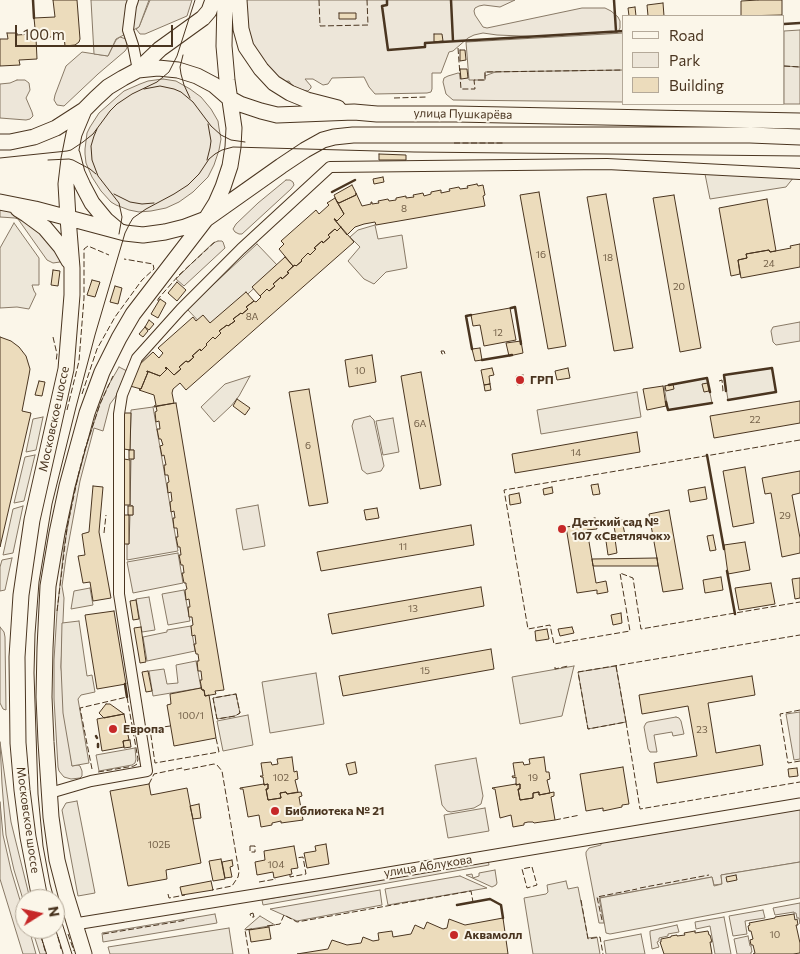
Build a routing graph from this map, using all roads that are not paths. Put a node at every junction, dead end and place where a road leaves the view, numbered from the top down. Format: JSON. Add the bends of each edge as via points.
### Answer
{"nodes":[{"id":1,"x":133,"y":0,"type":"edge"},
{"id":2,"x":213,"y":0,"type":"edge"},
{"id":3,"x":226,"y":0,"type":"edge"},
{"id":4,"x":239,"y":0,"type":"edge"},
{"id":5,"x":138,"y":70,"type":"junction"},
{"id":6,"x":229,"y":98,"type":"junction"},
{"id":7,"x":84,"y":110,"type":"junction"},
{"id":8,"x":354,"y":112,"type":"junction"},
{"id":9,"x":800,"y":121,"type":"edge"},
{"id":10,"x":800,"y":137,"type":"edge"},
{"id":11,"x":0,"y":142,"type":"edge"},
{"id":12,"x":71,"y":150,"type":"junction"},
{"id":13,"x":800,"y":174,"type":"edge"},
{"id":14,"x":0,"y":202,"type":"edge"},
{"id":15,"x":68,"y":218,"type":"junction"},
{"id":16,"x":206,"y":219,"type":"junction"},
{"id":17,"x":120,"y":232,"type":"junction"},
{"id":18,"x":72,"y":268,"type":"junction"},
{"id":19,"x":50,"y":793,"type":"junction"},
{"id":20,"x":800,"y":804,"type":"edge"},
{"id":21,"x":38,"y":889,"type":"edge"},
{"id":22,"x":75,"y":924,"type":"junction"},
{"id":23,"x":65,"y":926,"type":"edge"},
{"id":24,"x":50,"y":939,"type":"edge"},
{"id":25,"x":55,"y":954,"type":"edge"},
{"id":26,"x":84,"y":954,"type":"edge"}],
"edges":[{"from":1,"to":5,"type":"street","via":[[128,30]]},
{"from":2,"to":5,"type":"main road","name":"Московское шоссе","via":[[203,18],[160,49]]},
{"from":3,"to":6,"type":"main road","via":[[224,46]]},
{"from":4,"to":8,"type":"main road","via":[[246,47],[274,83],[307,100]]},
{"from":5,"to":6,"type":"main road","name":"улица Пушкарёва","via":[[178,70],[214,85]]},
{"from":5,"to":7,"type":"main road","name":"Московское шоссе","via":[[108,87]]},
{"from":6,"to":8,"type":"main road","name":"улица Пушкарёва","via":[[277,115]]},
{"from":6,"to":16,"type":"main road","via":[[234,128],[230,166],[220,195]]},
{"from":7,"to":11,"type":"main road","via":[[56,128]]},
{"from":7,"to":12,"type":"main road","name":"Московское шоссе"},
{"from":8,"to":9,"type":"main road","name":"улица Пушкарёва"},
{"from":10,"to":16,"type":"main road","name":"улица Пушкарёва","via":[[425,134],[334,137],[305,150]]},
{"from":12,"to":15,"type":"main road","name":"Московское шоссе","via":[[67,177]]},
{"from":12,"to":17,"type":"main road","via":[[77,172],[92,202]]},
{"from":13,"to":19,"type":"street","via":[[607,164],[330,167],[234,256],[137,358],[122,395],[119,414],[119,594],[147,771],[91,781]]},
{"from":14,"to":15,"type":"main road"},
{"from":14,"to":18,"type":"main road","via":[[26,214],[45,228],[61,247]]},
{"from":15,"to":17,"type":"main road"},
{"from":15,"to":18,"type":"main road","name":"Московское шоссе"},
{"from":16,"to":17,"type":"main road","via":[[165,232]]},
{"from":16,"to":19,"type":"main road","name":"Московское шоссе","via":[[133,314],[119,338],[102,372],[77,448],[48,586],[44,697]]},
{"from":18,"to":21,"type":"main road","name":"Московское шоссе","via":[[66,369],[32,520],[20,596],[17,657],[22,790]]},
{"from":19,"to":22,"type":"main road","name":"Московское шоссе","via":[[57,860]]},
{"from":20,"to":22,"type":"street","name":"улица Аблукова"},
{"from":22,"to":23,"type":"main road","name":"улица Аблукова"},
{"from":22,"to":26,"type":"main road","name":"Московское шоссе"},
{"from":24,"to":25,"type":"main road"}]}
